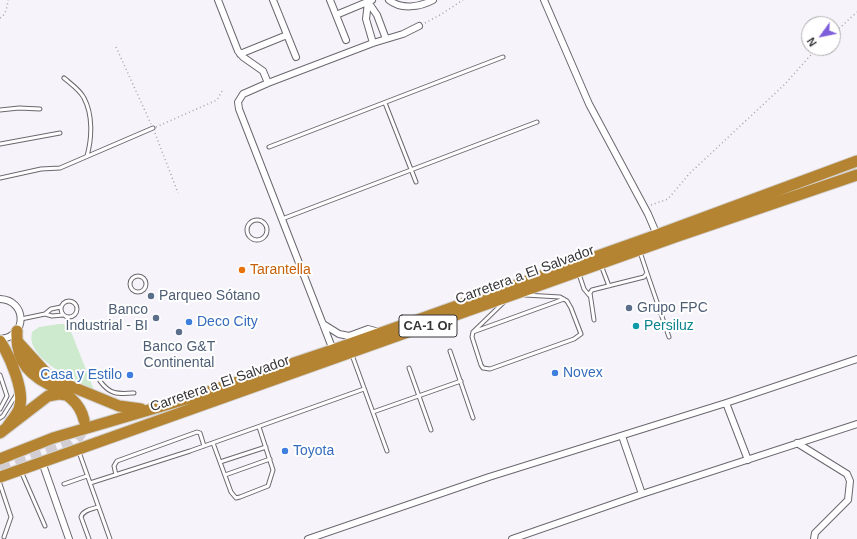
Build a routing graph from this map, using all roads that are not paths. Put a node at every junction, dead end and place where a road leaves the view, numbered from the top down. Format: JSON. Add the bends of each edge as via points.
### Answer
{"nodes":[{"id":1,"x":218,"y":0,"type":"edge"},
{"id":2,"x":273,"y":0,"type":"edge"},
{"id":3,"x":330,"y":0,"type":"edge"},
{"id":4,"x":433,"y":0,"type":"edge"},
{"id":5,"x":544,"y":0,"type":"edge"},
{"id":6,"x":370,"y":1,"type":"edge"},
{"id":7,"x":391,"y":1,"type":"edge"},
{"id":8,"x":336,"y":15,"type":"junction"},
{"id":9,"x":419,"y":26,"type":"road end"},
{"id":10,"x":287,"y":35,"type":"junction"},
{"id":11,"x":386,"y":39,"type":"junction"},
{"id":12,"x":346,"y":40,"type":"dead end"},
{"id":13,"x":373,"y":43,"type":"junction"},
{"id":14,"x":240,"y":54,"type":"junction"},
{"id":15,"x":296,"y":57,"type":"dead end"},
{"id":16,"x":504,"y":57,"type":"dead end"},
{"id":17,"x":64,"y":78,"type":"dead end"},
{"id":18,"x":268,"y":83,"type":"junction"},
{"id":19,"x":385,"y":103,"type":"junction"},
{"id":20,"x":40,"y":109,"type":"dead end"},
{"id":21,"x":0,"y":110,"type":"edge"},
{"id":22,"x":537,"y":122,"type":"dead end"},
{"id":23,"x":153,"y":128,"type":"road end"},
{"id":24,"x":60,"y":132,"type":"dead end"},
{"id":25,"x":0,"y":144,"type":"edge"},
{"id":26,"x":269,"y":148,"type":"dead end"},
{"id":27,"x":857,"y":153,"type":"edge"},
{"id":28,"x":87,"y":156,"type":"junction"},
{"id":29,"x":857,"y":160,"type":"edge"},
{"id":30,"x":411,"y":170,"type":"junction"},
{"id":31,"x":857,"y":170,"type":"edge"},
{"id":32,"x":857,"y":175,"type":"edge"},
{"id":33,"x":0,"y":178,"type":"edge"},
{"id":34,"x":416,"y":182,"type":"dead end"},
{"id":35,"x":763,"y":197,"type":"junction"},
{"id":36,"x":776,"y":203,"type":"junction"},
{"id":37,"x":282,"y":219,"type":"junction"},
{"id":38,"x":250,"y":223,"type":"joint"},
{"id":39,"x":657,"y":235,"type":"junction"},
{"id":40,"x":639,"y":250,"type":"junction"},
{"id":41,"x":600,"y":264,"type":"junction"},
{"id":42,"x":578,"y":272,"type":"junction"},
{"id":43,"x":646,"y":273,"type":"junction"},
{"id":44,"x":131,"y":279,"type":"joint"},
{"id":45,"x":609,"y":286,"type":"junction"},
{"id":46,"x":589,"y":295,"type":"junction"},
{"id":47,"x":513,"y":296,"type":"junction"},
{"id":48,"x":0,"y":299,"type":"edge"},
{"id":49,"x":564,"y":299,"type":"junction"},
{"id":50,"x":61,"y":307,"type":"junction"},
{"id":51,"x":45,"y":314,"type":"junction"},
{"id":52,"x":63,"y":315,"type":"junction"},
{"id":53,"x":21,"y":320,"type":"junction"},
{"id":54,"x":594,"y":320,"type":"dead end"},
{"id":55,"x":323,"y":324,"type":"junction"},
{"id":56,"x":473,"y":332,"type":"junction"},
{"id":57,"x":381,"y":333,"type":"junction"},
{"id":58,"x":17,"y":336,"type":"junction"},
{"id":59,"x":669,"y":337,"type":"dead end"},
{"id":60,"x":0,"y":340,"type":"edge"},
{"id":61,"x":333,"y":350,"type":"junction"},
{"id":62,"x":450,"y":351,"type":"dead end"},
{"id":63,"x":352,"y":353,"type":"junction"},
{"id":64,"x":857,"y":359,"type":"edge"},
{"id":65,"x":409,"y":368,"type":"dead end"},
{"id":66,"x":0,"y":375,"type":"edge"},
{"id":67,"x":100,"y":381,"type":"dead end"},
{"id":68,"x":461,"y":381,"type":"junction"},
{"id":69,"x":20,"y":388,"type":"junction"},
{"id":70,"x":364,"y":390,"type":"junction"},
{"id":71,"x":134,"y":393,"type":"dead end"},
{"id":72,"x":66,"y":395,"type":"junction"},
{"id":73,"x":418,"y":396,"type":"junction"},
{"id":74,"x":726,"y":403,"type":"junction"},
{"id":75,"x":0,"y":409,"type":"edge"},
{"id":76,"x":150,"y":409,"type":"junction"},
{"id":77,"x":373,"y":412,"type":"junction"},
{"id":78,"x":0,"y":418,"type":"edge"},
{"id":79,"x":473,"y":418,"type":"dead end"},
{"id":80,"x":84,"y":420,"type":"dead end"},
{"id":81,"x":857,"y":424,"type":"edge"},
{"id":82,"x":260,"y":427,"type":"junction"},
{"id":83,"x":3,"y":430,"type":"edge"},
{"id":84,"x":431,"y":430,"type":"dead end"},
{"id":85,"x":622,"y":436,"type":"junction"},
{"id":86,"x":213,"y":443,"type":"junction"},
{"id":87,"x":797,"y":444,"type":"junction"},
{"id":88,"x":204,"y":446,"type":"junction"},
{"id":89,"x":266,"y":447,"type":"junction"},
{"id":90,"x":78,"y":450,"type":"junction"},
{"id":91,"x":386,"y":451,"type":"dead end"},
{"id":92,"x":0,"y":459,"type":"edge"},
{"id":93,"x":270,"y":459,"type":"junction"},
{"id":94,"x":748,"y":460,"type":"junction"},
{"id":95,"x":42,"y":462,"type":"junction"},
{"id":96,"x":220,"y":462,"type":"junction"},
{"id":97,"x":20,"y":470,"type":"junction"},
{"id":98,"x":116,"y":475,"type":"junction"},
{"id":99,"x":225,"y":475,"type":"junction"},
{"id":100,"x":87,"y":476,"type":"junction"},
{"id":101,"x":0,"y":477,"type":"edge"},
{"id":102,"x":90,"y":483,"type":"junction"},
{"id":103,"x":0,"y":484,"type":"edge"},
{"id":104,"x":64,"y":484,"type":"dead end"},
{"id":105,"x":857,"y":488,"type":"edge"},
{"id":106,"x":850,"y":491,"type":"junction"},
{"id":107,"x":642,"y":494,"type":"junction"},
{"id":108,"x":98,"y":507,"type":"junction"},
{"id":109,"x":45,"y":526,"type":"dead end"},
{"id":110,"x":4,"y":537,"type":"dead end"},
{"id":111,"x":69,"y":539,"type":"edge"},
{"id":112,"x":89,"y":539,"type":"edge"},
{"id":113,"x":110,"y":539,"type":"edge"},
{"id":114,"x":308,"y":539,"type":"edge"},
{"id":115,"x":514,"y":539,"type":"edge"},
{"id":116,"x":814,"y":539,"type":"edge"}],
"edges":[{"from":1,"to":14,"type":"street"},
{"from":2,"to":10,"type":"street"},
{"from":3,"to":8,"type":"street"},
{"from":4,"to":7,"type":"street","via":[[417,6],[401,6]]},
{"from":5,"to":39,"type":"street","via":[[589,104]]},
{"from":6,"to":8,"type":"street"},
{"from":6,"to":11,"type":"street"},
{"from":6,"to":13,"type":"street","via":[[366,19]]},
{"from":8,"to":12,"type":"street"},
{"from":9,"to":11,"type":"street"},
{"from":10,"to":14,"type":"street"},
{"from":10,"to":15,"type":"street"},
{"from":11,"to":13,"type":"street"},
{"from":13,"to":18,"type":"street"},
{"from":14,"to":18,"type":"street","via":[[263,71]]},
{"from":16,"to":19,"type":"lane"},
{"from":17,"to":28,"type":"lane","via":[[84,97],[88,110],[91,135]]},
{"from":18,"to":37,"type":"street","via":[[243,94],[238,102]]},
{"from":19,"to":26,"type":"lane"},
{"from":19,"to":30,"type":"lane"},
{"from":20,"to":21,"type":"lane"},
{"from":22,"to":30,"type":"lane"},
{"from":23,"to":28,"type":"lane"},
{"from":24,"to":25,"type":"lane"},
{"from":27,"to":35,"type":"highway"},
{"from":28,"to":33,"type":"lane","via":[[60,168],[41,169]]},
{"from":29,"to":35,"type":"highway","name":"Carretera a El Salvador","number":"CA-1 Or"},
{"from":30,"to":34,"type":"lane"},
{"from":30,"to":37,"type":"lane"},
{"from":31,"to":36,"type":"highway"},
{"from":32,"to":36,"type":"highway","name":"Carretera a El Salvador","number":"CA-1 Or"},
{"from":35,"to":39,"type":"highway","name":"Carretera a El Salvador","number":"CA-1 Or"},
{"from":36,"to":40,"type":"highway","name":"Carretera a El Salvador","number":"CA-1 Or"},
{"from":37,"to":55,"type":"street"},
{"from":38,"to":38,"type":"lane","via":[[247,229],[250,238],[260,240],[265,236],[267,230],[264,224],[259,220]]},
{"from":39,"to":57,"type":"highway","name":"Carretera a El Salvador","number":"CA-1 Or"},
{"from":40,"to":41,"type":"highway","name":"Carretera a El Salvador","number":"CA-1 Or"},
{"from":40,"to":43,"type":"lane"},
{"from":41,"to":42,"type":"highway","name":"Carretera a El Salvador","number":"CA-1 Or"},
{"from":41,"to":45,"type":"lane"},
{"from":42,"to":46,"type":"lane"},
{"from":42,"to":47,"type":"highway","name":"Carretera a El Salvador","number":"CA-1 Or"},
{"from":43,"to":45,"type":"lane","via":[[644,277]]},
{"from":43,"to":59,"type":"lane"},
{"from":44,"to":44,"type":"lane","via":[[130,287],[134,291],[144,290],[146,281],[143,277],[135,276]]},
{"from":45,"to":46,"type":"lane","via":[[592,290]]},
{"from":46,"to":54,"type":"lane"},
{"from":47,"to":49,"type":"lane"},
{"from":47,"to":56,"type":"lane"},
{"from":47,"to":63,"type":"highway","name":"Carretera a El Salvador","number":"CA-1 Or"},
{"from":48,"to":53,"type":"street","via":[[16,306]]},
{"from":49,"to":56,"type":"lane"},
{"from":49,"to":56,"type":"lane","via":[[571,308],[581,332],[579,337],[574,339],[487,369],[481,365],[472,337]]},
{"from":50,"to":51,"type":"lane","via":[[51,309]]},
{"from":50,"to":52,"type":"lane"},
{"from":50,"to":52,"type":"lane","via":[[69,300],[77,306],[74,316]]},
{"from":51,"to":52,"type":"lane"},
{"from":51,"to":53,"type":"lane"},
{"from":53,"to":58,"type":"street"},
{"from":55,"to":57,"type":"street","via":[[349,336],[368,329]]},
{"from":55,"to":61,"type":"street"},
{"from":57,"to":61,"type":"highway","name":"Carretera a El Salvador","number":"CA-1 Or"},
{"from":58,"to":60,"type":"street"},
{"from":58,"to":72,"type":"highway","via":[[21,358],[30,372]]},
{"from":58,"to":76,"type":"highway","via":[[47,374],[58,381],[119,406]]},
{"from":60,"to":69,"type":"highway","via":[[7,351]]},
{"from":61,"to":76,"type":"highway","name":"Carretera a El Salvador","number":"CA-1 Or"},
{"from":62,"to":68,"type":"lane"},
{"from":63,"to":70,"type":"lane"},
{"from":63,"to":90,"type":"highway","name":"Carretera a El Salvador","number":"CA-1 Or"},
{"from":64,"to":74,"type":"street"},
{"from":65,"to":73,"type":"lane"},
{"from":66,"to":75,"type":"lane","via":[[7,396]]},
{"from":67,"to":71,"type":"lane","via":[[110,392]]},
{"from":68,"to":73,"type":"lane"},
{"from":68,"to":79,"type":"lane"},
{"from":69,"to":78,"type":"lane"},
{"from":69,"to":83,"type":"highway","via":[[20,407]]},
{"from":70,"to":77,"type":"lane"},
{"from":70,"to":82,"type":"lane"},
{"from":72,"to":80,"type":"highway","via":[[78,406]]},
{"from":72,"to":83,"type":"highway","via":[[48,396]]},
{"from":73,"to":77,"type":"lane"},
{"from":73,"to":84,"type":"lane"},
{"from":74,"to":85,"type":"street"},
{"from":74,"to":94,"type":"street"},
{"from":76,"to":92,"type":"highway","name":"Carretera a El Salvador","number":"CA-1 Or","via":[[52,438]]},
{"from":77,"to":91,"type":"lane"},
{"from":81,"to":87,"type":"street"},
{"from":82,"to":86,"type":"lane"},
{"from":82,"to":89,"type":"lane"},
{"from":85,"to":107,"type":"street"},
{"from":85,"to":114,"type":"street","via":[[490,477]]},
{"from":86,"to":88,"type":"lane"},
{"from":86,"to":96,"type":"lane"},
{"from":87,"to":94,"type":"street"},
{"from":87,"to":106,"type":"street","via":[[847,474]]},
{"from":88,"to":98,"type":"lane"},
{"from":88,"to":98,"type":"lane","via":[[201,435],[197,432],[117,461],[114,466]]},
{"from":89,"to":93,"type":"lane"},
{"from":89,"to":96,"type":"lane"},
{"from":90,"to":95,"type":"highway","name":"Carretera a El Salvador","number":"CA-1 Or"},
{"from":90,"to":100,"type":"lane"},
{"from":93,"to":99,"type":"lane"},
{"from":93,"to":99,"type":"lane","via":[[273,472],[268,486],[240,497],[234,496]]},
{"from":94,"to":107,"type":"street"},
{"from":95,"to":97,"type":"highway","name":"Carretera a El Salvador","number":"CA-1 Or"},
{"from":95,"to":111,"type":"street"},
{"from":96,"to":99,"type":"lane"},
{"from":97,"to":101,"type":"highway","name":"Carretera a El Salvador","number":"CA-1 Or"},
{"from":97,"to":109,"type":"lane"},
{"from":98,"to":102,"type":"lane"},
{"from":100,"to":102,"type":"lane"},
{"from":100,"to":104,"type":"lane"},
{"from":102,"to":108,"type":"lane"},
{"from":103,"to":110,"type":"lane","via":[[11,517]]},
{"from":105,"to":106,"type":"street"},
{"from":106,"to":116,"type":"street","via":[[848,500],[816,533]]},
{"from":107,"to":115,"type":"street"},
{"from":108,"to":112,"type":"lane","via":[[84,512],[81,518]]},
{"from":108,"to":113,"type":"lane"}]}
